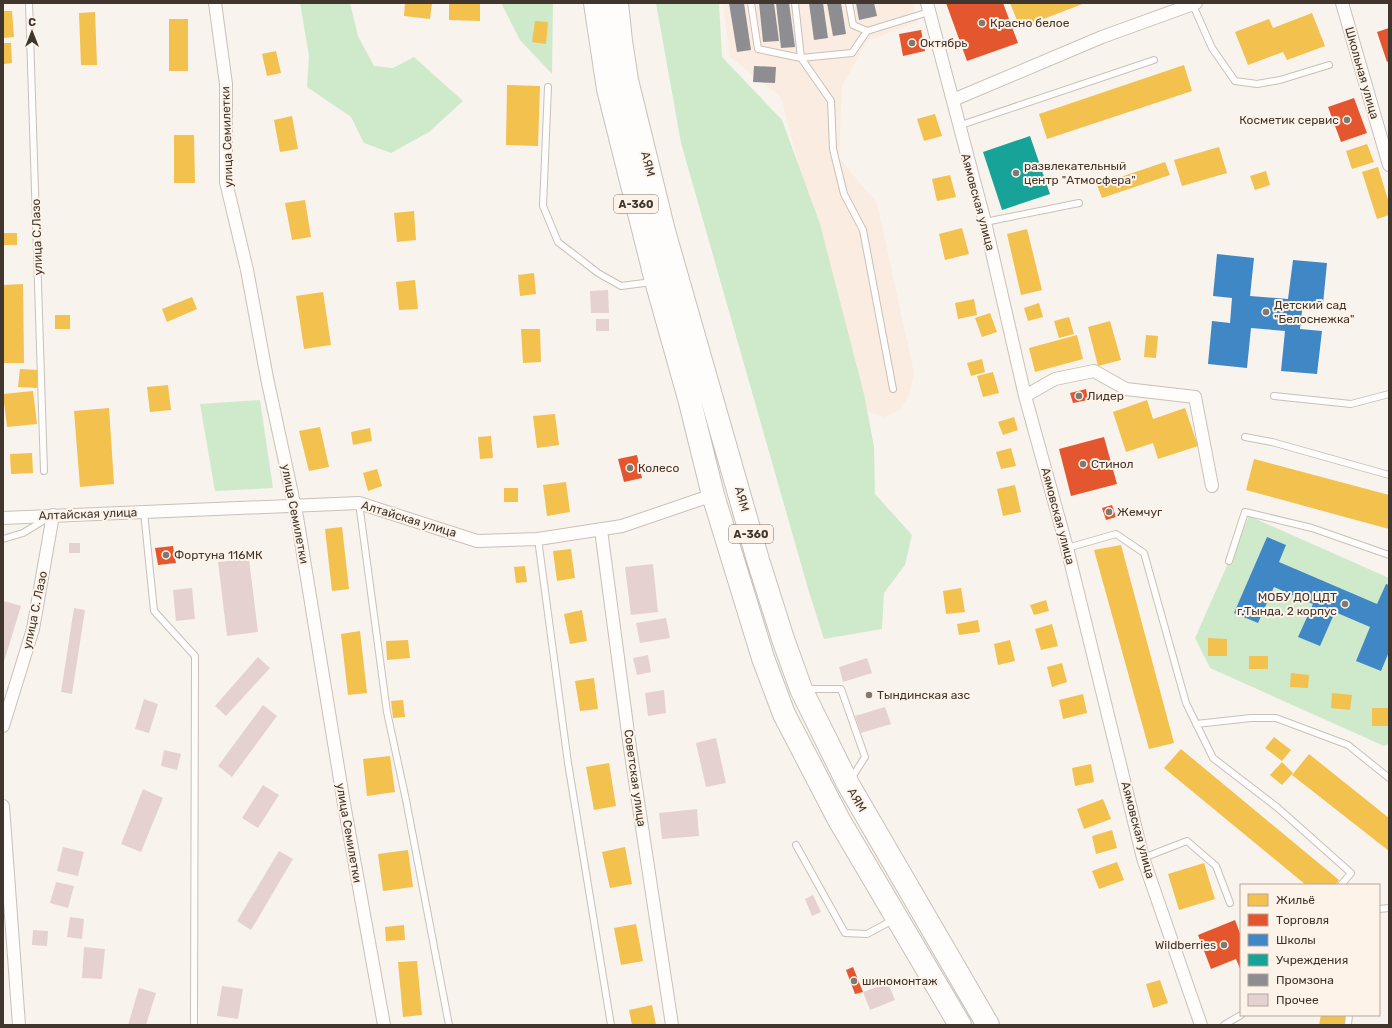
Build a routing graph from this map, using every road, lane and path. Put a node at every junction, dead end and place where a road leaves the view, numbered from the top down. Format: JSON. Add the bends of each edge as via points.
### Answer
{"nodes":[{"id":1,"x":29,"y":3,"type":"edge"},
{"id":2,"x":215,"y":3,"type":"edge"},
{"id":3,"x":595,"y":3,"type":"edge"},
{"id":4,"x":617,"y":3,"type":"edge"},
{"id":5,"x":751,"y":3,"type":"edge"},
{"id":6,"x":795,"y":3,"type":"edge"},
{"id":7,"x":849,"y":3,"type":"edge"},
{"id":8,"x":1194,"y":3,"type":"edge"},
{"id":9,"x":1342,"y":3,"type":"edge"},
{"id":10,"x":928,"y":8,"type":"edge"},
{"id":11,"x":867,"y":31,"type":"junction"},
{"id":12,"x":801,"y":58,"type":"junction"},
{"id":13,"x":1154,"y":60,"type":"dead end"},
{"id":14,"x":1329,"y":65,"type":"dead end"},
{"id":15,"x":548,"y":87,"type":"dead end"},
{"id":16,"x":953,"y":100,"type":"junction"},
{"id":17,"x":958,"y":126,"type":"junction"},
{"id":18,"x":1386,"y":145,"type":"edge"},
{"id":19,"x":1389,"y":165,"type":"edge"},
{"id":20,"x":1079,"y":203,"type":"dead end"},
{"id":21,"x":985,"y":222,"type":"junction"},
{"id":22,"x":656,"y":281,"type":"junction"},
{"id":23,"x":893,"y":389,"type":"dead end"},
{"id":24,"x":1389,"y":394,"type":"edge"},
{"id":25,"x":1025,"y":396,"type":"junction"},
{"id":26,"x":1274,"y":396,"type":"dead end"},
{"id":27,"x":1245,"y":437,"type":"dead end"},
{"id":28,"x":44,"y":471,"type":"dead end"},
{"id":29,"x":1389,"y":475,"type":"edge"},
{"id":30,"x":1212,"y":486,"type":"dead end"},
{"id":31,"x":713,"y":495,"type":"junction"},
{"id":32,"x":359,"y":503,"type":"junction"},
{"id":33,"x":294,"y":506,"type":"junction"},
{"id":34,"x":144,"y":512,"type":"junction"},
{"id":35,"x":52,"y":516,"type":"junction"},
{"id":36,"x":3,"y":518,"type":"edge"},
{"id":37,"x":601,"y":530,"type":"junction"},
{"id":38,"x":3,"y":539,"type":"edge"},
{"id":39,"x":538,"y":539,"type":"junction"},
{"id":40,"x":1067,"y":548,"type":"junction"},
{"id":41,"x":1389,"y":555,"type":"edge"},
{"id":42,"x":1229,"y":561,"type":"dead end"},
{"id":43,"x":801,"y":688,"type":"junction"},
{"id":44,"x":1196,"y":724,"type":"junction"},
{"id":45,"x":3,"y":726,"type":"edge"},
{"id":46,"x":1389,"y":778,"type":"edge"},
{"id":47,"x":848,"y":784,"type":"junction"},
{"id":48,"x":3,"y":806,"type":"edge"},
{"id":49,"x":796,"y":845,"type":"dead end"},
{"id":50,"x":1143,"y":858,"type":"junction"},
{"id":51,"x":1342,"y":884,"type":"edge"},
{"id":52,"x":1230,"y":903,"type":"dead end"},
{"id":53,"x":896,"y":918,"type":"junction"},
{"id":54,"x":1240,"y":1016,"type":"edge"},
{"id":55,"x":1227,"y":1024,"type":"edge"},
{"id":56,"x":19,"y":1025,"type":"edge"},
{"id":57,"x":194,"y":1025,"type":"edge"},
{"id":58,"x":384,"y":1025,"type":"edge"},
{"id":59,"x":449,"y":1025,"type":"edge"},
{"id":60,"x":612,"y":1025,"type":"edge"},
{"id":61,"x":672,"y":1025,"type":"edge"},
{"id":62,"x":959,"y":1025,"type":"edge"},
{"id":63,"x":988,"y":1025,"type":"edge"},
{"id":64,"x":1202,"y":1025,"type":"edge"}],
"edges":[{"from":1,"to":28,"type":"lane","name":"улица С.Лазо"},
{"from":2,"to":33,"type":"street","name":"улица Семилетки","via":[[226,84],[226,182],[247,270]]},
{"from":3,"to":22,"type":"highway","name":"АЯМ","number":"А-360","via":[[608,90]]},
{"from":4,"to":43,"type":"highway","name":"АЯМ","number":"А-360","via":[[627,80],[664,231],[758,560]]},
{"from":5,"to":12,"type":"lane","via":[[758,49]]},
{"from":6,"to":12,"type":"lane"},
{"from":7,"to":11,"type":"lane","via":[[853,24]]},
{"from":8,"to":14,"type":"lane","via":[[1212,48],[1235,81],[1257,84],[1280,80]]},
{"from":8,"to":16,"type":"street","via":[[1102,37]]},
{"from":9,"to":18,"type":"street","name":"Школьная улица"},
{"from":10,"to":11,"type":"lane"},
{"from":10,"to":16,"type":"street","name":"Аямовская улица"},
{"from":11,"to":12,"type":"lane","via":[[852,53]]},
{"from":12,"to":23,"type":"lane","via":[[831,101],[833,149],[844,194],[864,230]]},
{"from":13,"to":17,"type":"lane"},
{"from":15,"to":22,"type":"lane","via":[[543,206],[558,242],[598,273],[621,286]]},
{"from":16,"to":17,"type":"street","name":"Аямовская улица"},
{"from":17,"to":21,"type":"street","name":"Аямовская улица"},
{"from":18,"to":19,"type":"street","name":"Школьная улица"},
{"from":20,"to":21,"type":"lane"},
{"from":21,"to":25,"type":"street","name":"Аямовская улица"},
{"from":22,"to":31,"type":"highway","name":"АЯМ","number":"А-360"},
{"from":24,"to":26,"type":"lane","via":[[1351,404]]},
{"from":25,"to":30,"type":"street","via":[[1054,379],[1094,371],[1126,389],[1195,397]]},
{"from":25,"to":40,"type":"street","name":"Аямовская улица"},
{"from":27,"to":29,"type":"lane","via":[[1272,442]]},
{"from":31,"to":37,"type":"street","name":"Алтайская улица","via":[[622,526]]},
{"from":31,"to":53,"type":"highway","name":"АЯМ","number":"А-360","via":[[761,651],[784,714],[839,820]]},
{"from":32,"to":33,"type":"street","name":"Алтайская улица"},
{"from":32,"to":39,"type":"street","name":"Алтайская улица","via":[[477,541]]},
{"from":32,"to":59,"type":"lane","via":[[387,712]]},
{"from":33,"to":34,"type":"street","name":"Алтайская улица"},
{"from":33,"to":58,"type":"street","name":"улица Семилетки"},
{"from":34,"to":35,"type":"street","name":"Алтайская улица"},
{"from":34,"to":57,"type":"lane","via":[[154,611],[195,656]]},
{"from":35,"to":36,"type":"street","name":"Алтайская улица"},
{"from":35,"to":38,"type":"lane","via":[[23,533]]},
{"from":35,"to":45,"type":"street","name":"улица С. Лазо","via":[[33,629]]},
{"from":37,"to":39,"type":"street","name":"Алтайская улица"},
{"from":37,"to":61,"type":"street","name":"Советская улица","via":[[630,748]]},
{"from":39,"to":60,"type":"lane","via":[[568,763]]},
{"from":40,"to":44,"type":"lane","via":[[1116,534],[1144,553],[1186,703]]},
{"from":40,"to":50,"type":"street","name":"Аямовская улица"},
{"from":41,"to":42,"type":"lane","via":[[1312,528],[1245,512]]},
{"from":43,"to":47,"type":"highway","name":"АЯМ","number":"А-360"},
{"from":43,"to":47,"type":"lane","via":[[841,689],[865,757]]},
{"from":44,"to":46,"type":"lane","via":[[1276,718],[1348,745]]},
{"from":44,"to":51,"type":"lane","via":[[1213,758],[1278,808],[1351,873]]},
{"from":47,"to":63,"type":"highway","name":"АЯМ","number":"А-360"},
{"from":48,"to":56,"type":"street"},
{"from":49,"to":53,"type":"lane","via":[[845,933],[867,934]]},
{"from":50,"to":52,"type":"lane","via":[[1187,841],[1216,866]]},
{"from":50,"to":64,"type":"street","name":"Аямовская улица"},
{"from":53,"to":62,"type":"highway","name":"АЯМ","number":"А-360"},
{"from":54,"to":55,"type":"lane"}]}
